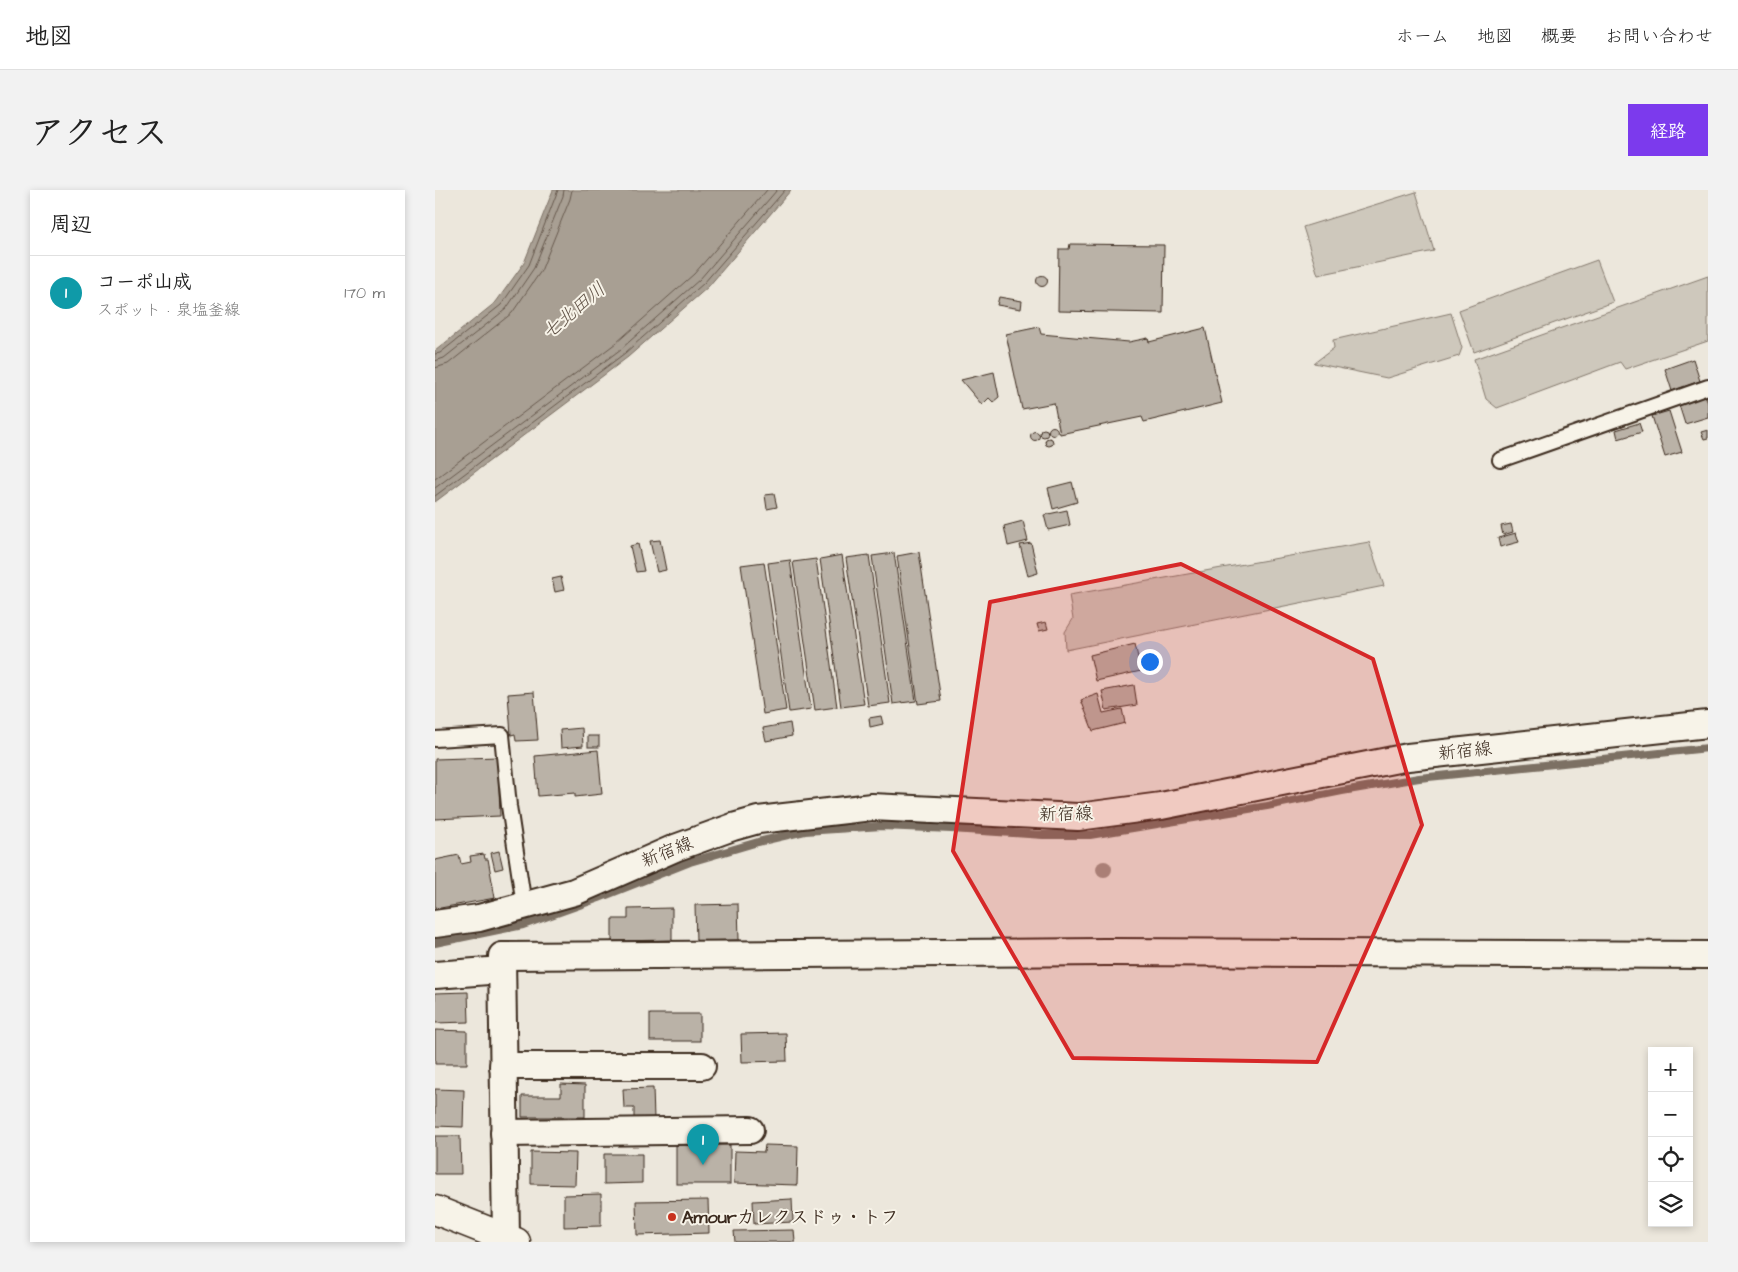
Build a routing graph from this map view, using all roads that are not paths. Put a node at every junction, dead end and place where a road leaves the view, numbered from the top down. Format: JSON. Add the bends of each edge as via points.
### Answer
{"nodes":[{"id":1,"x":1708,"y":387,"type":"edge"},
{"id":2,"x":1500,"y":460,"type":"dead end"},
{"id":3,"x":1708,"y":724,"type":"edge"},
{"id":4,"x":435,"y":738,"type":"edge"},
{"id":5,"x":524,"y":906,"type":"junction"},
{"id":6,"x":435,"y":924,"type":"edge"},
{"id":7,"x":1708,"y":955,"type":"edge"},
{"id":8,"x":502,"y":970,"type":"junction"},
{"id":9,"x":435,"y":975,"type":"edge"},
{"id":10,"x":503,"y":1066,"type":"junction"},
{"id":11,"x":702,"y":1066,"type":"dead end"},
{"id":12,"x":750,"y":1130,"type":"dead end"},
{"id":13,"x":504,"y":1134,"type":"junction"},
{"id":14,"x":435,"y":1210,"type":"edge"},
{"id":15,"x":511,"y":1240,"type":"edge"}],
"edges":[{"from":1,"to":2,"type":"lane"},
{"from":3,"to":5,"type":"street","name":"新宿線","via":[[1408,758],[1161,806],[1077,817],[872,808],[758,820],[675,848],[574,892]]},
{"from":4,"to":5,"type":"lane","via":[[502,735]]},
{"from":5,"to":6,"type":"street","name":"新宿線","via":[[479,918]]},
{"from":7,"to":8,"type":"street","via":[[1106,952],[501,956]]},
{"from":8,"to":9,"type":"street"},
{"from":8,"to":10,"type":"street"},
{"from":10,"to":11,"type":"street"},
{"from":10,"to":13,"type":"street"},
{"from":12,"to":13,"type":"street"},
{"from":13,"to":15,"type":"street"},
{"from":14,"to":15,"type":"main road"}]}
